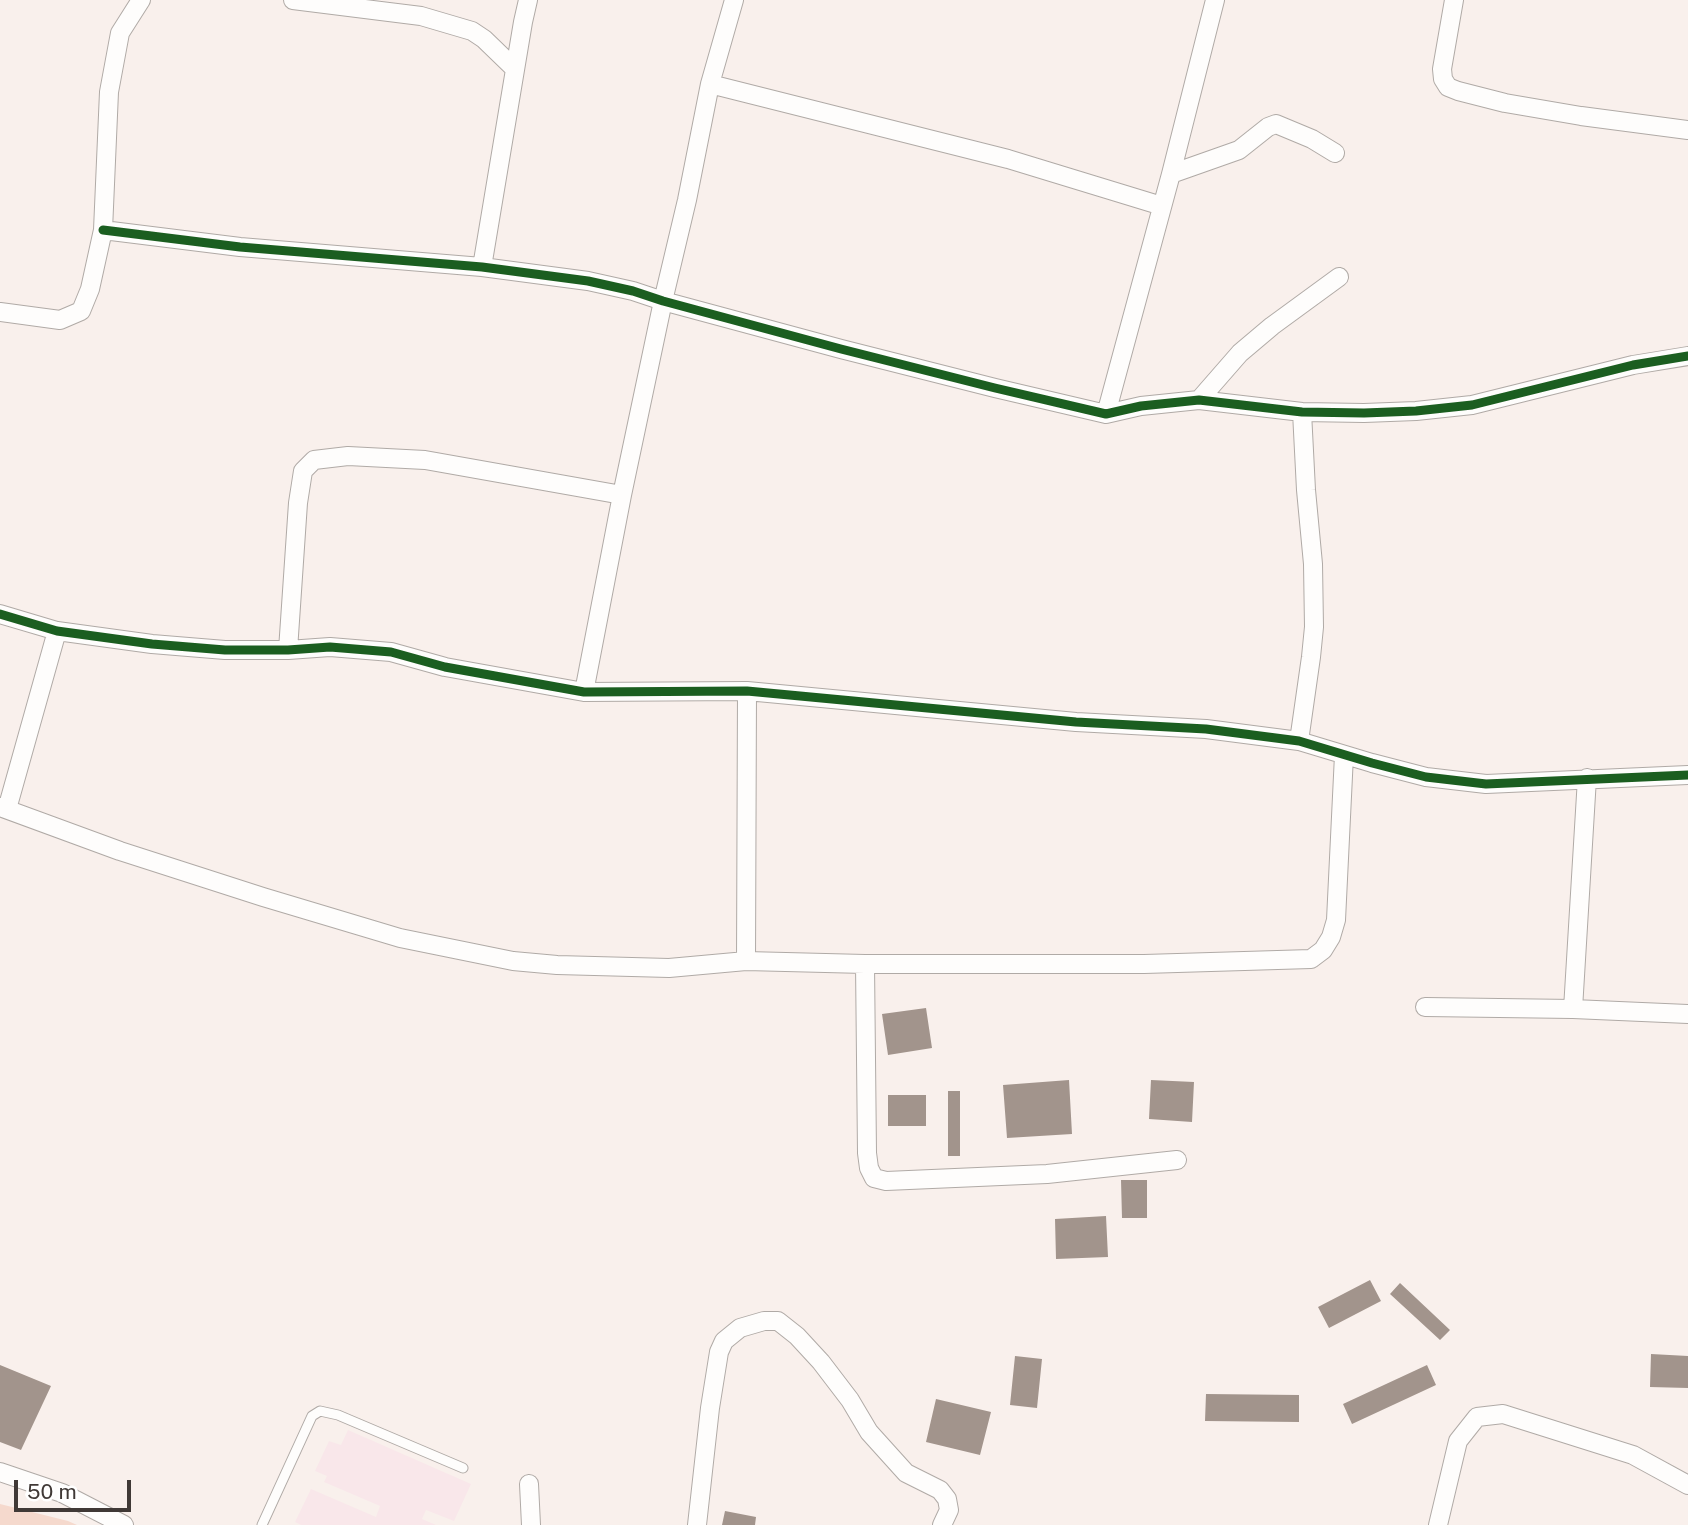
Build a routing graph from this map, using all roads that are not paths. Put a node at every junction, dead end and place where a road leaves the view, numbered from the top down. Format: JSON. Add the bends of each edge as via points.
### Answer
{"nodes":[{"id":1,"x":142,"y":0,"type":"edge"},
{"id":2,"x":293,"y":0,"type":"edge"},
{"id":3,"x":528,"y":0,"type":"edge"},
{"id":4,"x":734,"y":0,"type":"edge"},
{"id":5,"x":1215,"y":0,"type":"edge"},
{"id":6,"x":1454,"y":0,"type":"edge"},
{"id":7,"x":515,"y":69,"type":"junction"},
{"id":8,"x":710,"y":84,"type":"junction"},
{"id":9,"x":1688,"y":130,"type":"edge"},
{"id":10,"x":1335,"y":153,"type":"dead end"},
{"id":11,"x":1171,"y":174,"type":"junction"},
{"id":12,"x":1162,"y":206,"type":"junction"},
{"id":13,"x":103,"y":230,"type":"junction"},
{"id":14,"x":482,"y":267,"type":"junction"},
{"id":15,"x":1339,"y":277,"type":"dead end"},
{"id":16,"x":663,"y":302,"type":"junction"},
{"id":17,"x":0,"y":312,"type":"edge"},
{"id":18,"x":1688,"y":356,"type":"edge"},
{"id":19,"x":1199,"y":400,"type":"junction"},
{"id":20,"x":1302,"y":411,"type":"junction"},
{"id":21,"x":1106,"y":414,"type":"junction"},
{"id":22,"x":622,"y":495,"type":"junction"},
{"id":23,"x":0,"y":614,"type":"edge"},
{"id":24,"x":57,"y":631,"type":"junction"},
{"id":25,"x":288,"y":650,"type":"junction"},
{"id":26,"x":747,"y":691,"type":"junction"},
{"id":27,"x":584,"y":692,"type":"junction"},
{"id":28,"x":1299,"y":741,"type":"junction"},
{"id":29,"x":1344,"y":755,"type":"junction"},
{"id":30,"x":1688,"y":775,"type":"edge"},
{"id":31,"x":1587,"y":778,"type":"junction"},
{"id":32,"x":3,"y":808,"type":"edge"},
{"id":33,"x":746,"y":961,"type":"junction"},
{"id":34,"x":865,"y":964,"type":"junction"},
{"id":35,"x":1425,"y":1007,"type":"dead end"},
{"id":36,"x":1573,"y":1009,"type":"junction"},
{"id":37,"x":1688,"y":1014,"type":"edge"},
{"id":38,"x":1178,"y":1160,"type":"dead end"},
{"id":39,"x":463,"y":1468,"type":"dead end"},
{"id":40,"x":0,"y":1472,"type":"edge"},
{"id":41,"x":529,"y":1484,"type":"dead end"},
{"id":42,"x":1688,"y":1485,"type":"edge"},
{"id":43,"x":124,"y":1525,"type":"edge"},
{"id":44,"x":262,"y":1525,"type":"edge"},
{"id":45,"x":531,"y":1525,"type":"edge"},
{"id":46,"x":697,"y":1525,"type":"edge"},
{"id":47,"x":942,"y":1525,"type":"edge"},
{"id":48,"x":1438,"y":1525,"type":"edge"}],
"edges":[{"from":1,"to":13,"type":"street","via":[[120,33],[109,92]]},
{"from":2,"to":7,"type":"street","via":[[421,16],[472,31]]},
{"from":3,"to":7,"type":"street"},
{"from":4,"to":8,"type":"street"},
{"from":5,"to":11,"type":"street"},
{"from":6,"to":9,"type":"street","via":[[1442,69],[1448,87],[1505,103]]},
{"from":7,"to":14,"type":"street"},
{"from":8,"to":12,"type":"street","via":[[1008,159]]},
{"from":8,"to":16,"type":"street"},
{"from":10,"to":11,"type":"street","via":[[1276,124],[1239,150]]},
{"from":11,"to":12,"type":"street"},
{"from":12,"to":21,"type":"street"},
{"from":13,"to":14,"type":"street","via":[[240,247]]},
{"from":13,"to":17,"type":"street","via":[[81,311],[60,320]]},
{"from":14,"to":16,"type":"street","via":[[589,281]]},
{"from":15,"to":19,"type":"street","via":[[1240,353]]},
{"from":16,"to":21,"type":"street"},
{"from":16,"to":22,"type":"street"},
{"from":18,"to":20,"type":"street","via":[[1472,405],[1364,413]]},
{"from":19,"to":20,"type":"street"},
{"from":19,"to":21,"type":"street"},
{"from":20,"to":28,"type":"street","via":[[1314,627]]},
{"from":22,"to":25,"type":"street","via":[[425,460],[348,456],[314,460],[303,471],[298,502]]},
{"from":22,"to":27,"type":"street"},
{"from":23,"to":24,"type":"street"},
{"from":24,"to":25,"type":"street","via":[[152,645]]},
{"from":24,"to":32,"type":"street"},
{"from":25,"to":27,"type":"street","via":[[330,647],[391,652],[444,667]]},
{"from":26,"to":27,"type":"street"},
{"from":26,"to":28,"type":"street","via":[[1076,722],[1206,729]]},
{"from":26,"to":33,"type":"street"},
{"from":28,"to":29,"type":"street"},
{"from":29,"to":31,"type":"street","via":[[1426,777],[1486,784]]},
{"from":29,"to":34,"type":"street","via":[[1336,920],[1323,950],[1311,958],[1131,964]]},
{"from":30,"to":31,"type":"street"},
{"from":31,"to":36,"type":"street"},
{"from":32,"to":33,"type":"street","via":[[120,851],[400,938],[513,961],[557,965],[669,968]]},
{"from":33,"to":34,"type":"street"},
{"from":34,"to":38,"type":"street","via":[[867,1153],[874,1178],[1047,1174]]},
{"from":35,"to":36,"type":"street"},
{"from":36,"to":37,"type":"street"},
{"from":39,"to":44,"type":"lane","via":[[320,1411],[312,1416]]},
{"from":40,"to":43,"type":"street","via":[[62,1493]]},
{"from":41,"to":45,"type":"street"},
{"from":42,"to":48,"type":"street","via":[[1633,1455],[1503,1414],[1477,1417],[1458,1441]]},
{"from":46,"to":47,"type":"street","via":[[719,1352],[724,1340],[740,1328],[778,1321],[821,1362],[869,1432],[906,1473],[940,1490],[949,1510]]}]}
